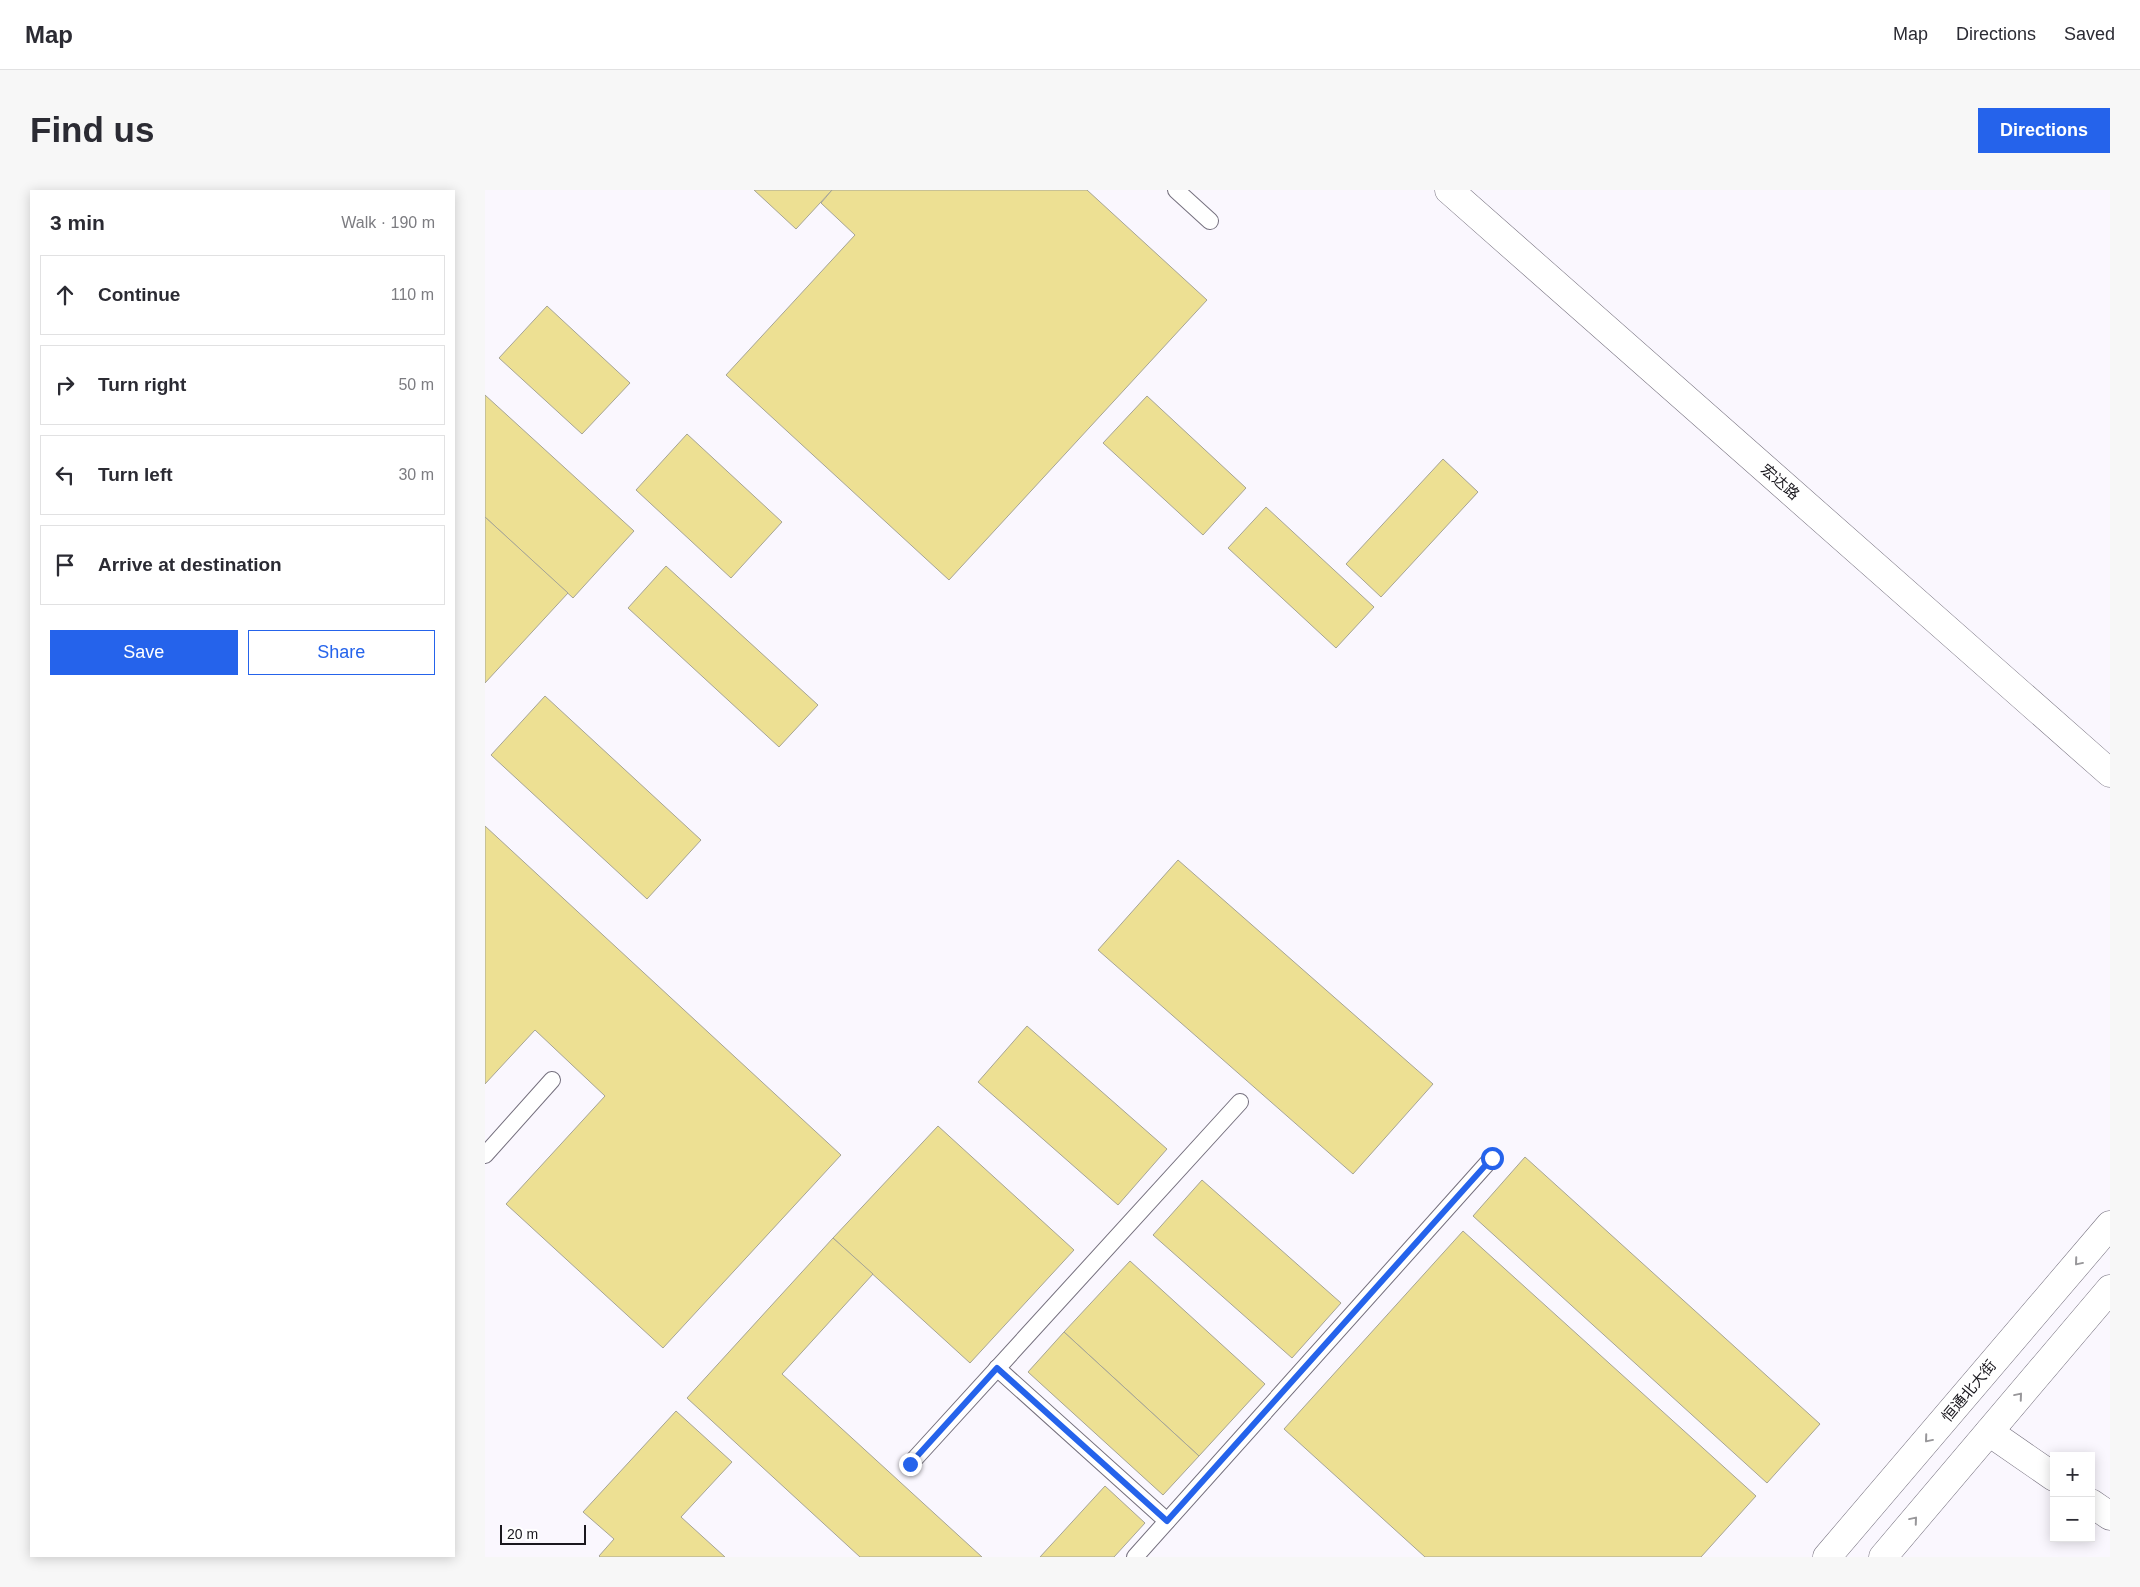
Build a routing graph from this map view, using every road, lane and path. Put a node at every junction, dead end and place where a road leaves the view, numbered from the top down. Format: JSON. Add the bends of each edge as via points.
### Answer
{"nodes":[{"id":1,"x":1176,"y":190,"type":"edge"},
{"id":2,"x":1449,"y":190,"type":"edge"},
{"id":3,"x":1210,"y":221,"type":"dead end"},
{"id":4,"x":2110,"y":773,"type":"edge"},
{"id":5,"x":552,"y":1080,"type":"dead end"},
{"id":6,"x":1240,"y":1102,"type":"dead end"},
{"id":7,"x":485,"y":1156,"type":"edge"},
{"id":8,"x":1492,"y":1158,"type":"dead end"},
{"id":9,"x":2110,"y":1225,"type":"edge"},
{"id":10,"x":2110,"y":1290,"type":"edge"},
{"id":11,"x":997,"y":1368,"type":"junction"},
{"id":12,"x":1989,"y":1432,"type":"junction"},
{"id":13,"x":910,"y":1464,"type":"dead end"},
{"id":14,"x":2050,"y":1474,"type":"edge"},
{"id":15,"x":2095,"y":1506,"type":"edge"},
{"id":16,"x":2110,"y":1516,"type":"edge"},
{"id":17,"x":1167,"y":1521,"type":"junction"},
{"id":18,"x":1135,"y":1557,"type":"edge"},
{"id":19,"x":1827,"y":1557,"type":"edge"},
{"id":20,"x":1883,"y":1557,"type":"edge"}],
"edges":[{"from":1,"to":3,"type":"lane"},
{"from":2,"to":4,"type":"street","name":"宏达路"},
{"from":5,"to":7,"type":"lane"},
{"from":6,"to":11,"type":"lane"},
{"from":8,"to":17,"type":"lane"},
{"from":9,"to":19,"type":"street","name":"恒通北大街","one_way":true},
{"from":12,"to":10,"type":"street","one_way":true},
{"from":11,"to":13,"type":"lane"},
{"from":11,"to":17,"type":"lane"},
{"from":12,"to":14,"type":"street"},
{"from":20,"to":12,"type":"street","one_way":true},
{"from":15,"to":16,"type":"street"},
{"from":17,"to":18,"type":"lane"}]}
